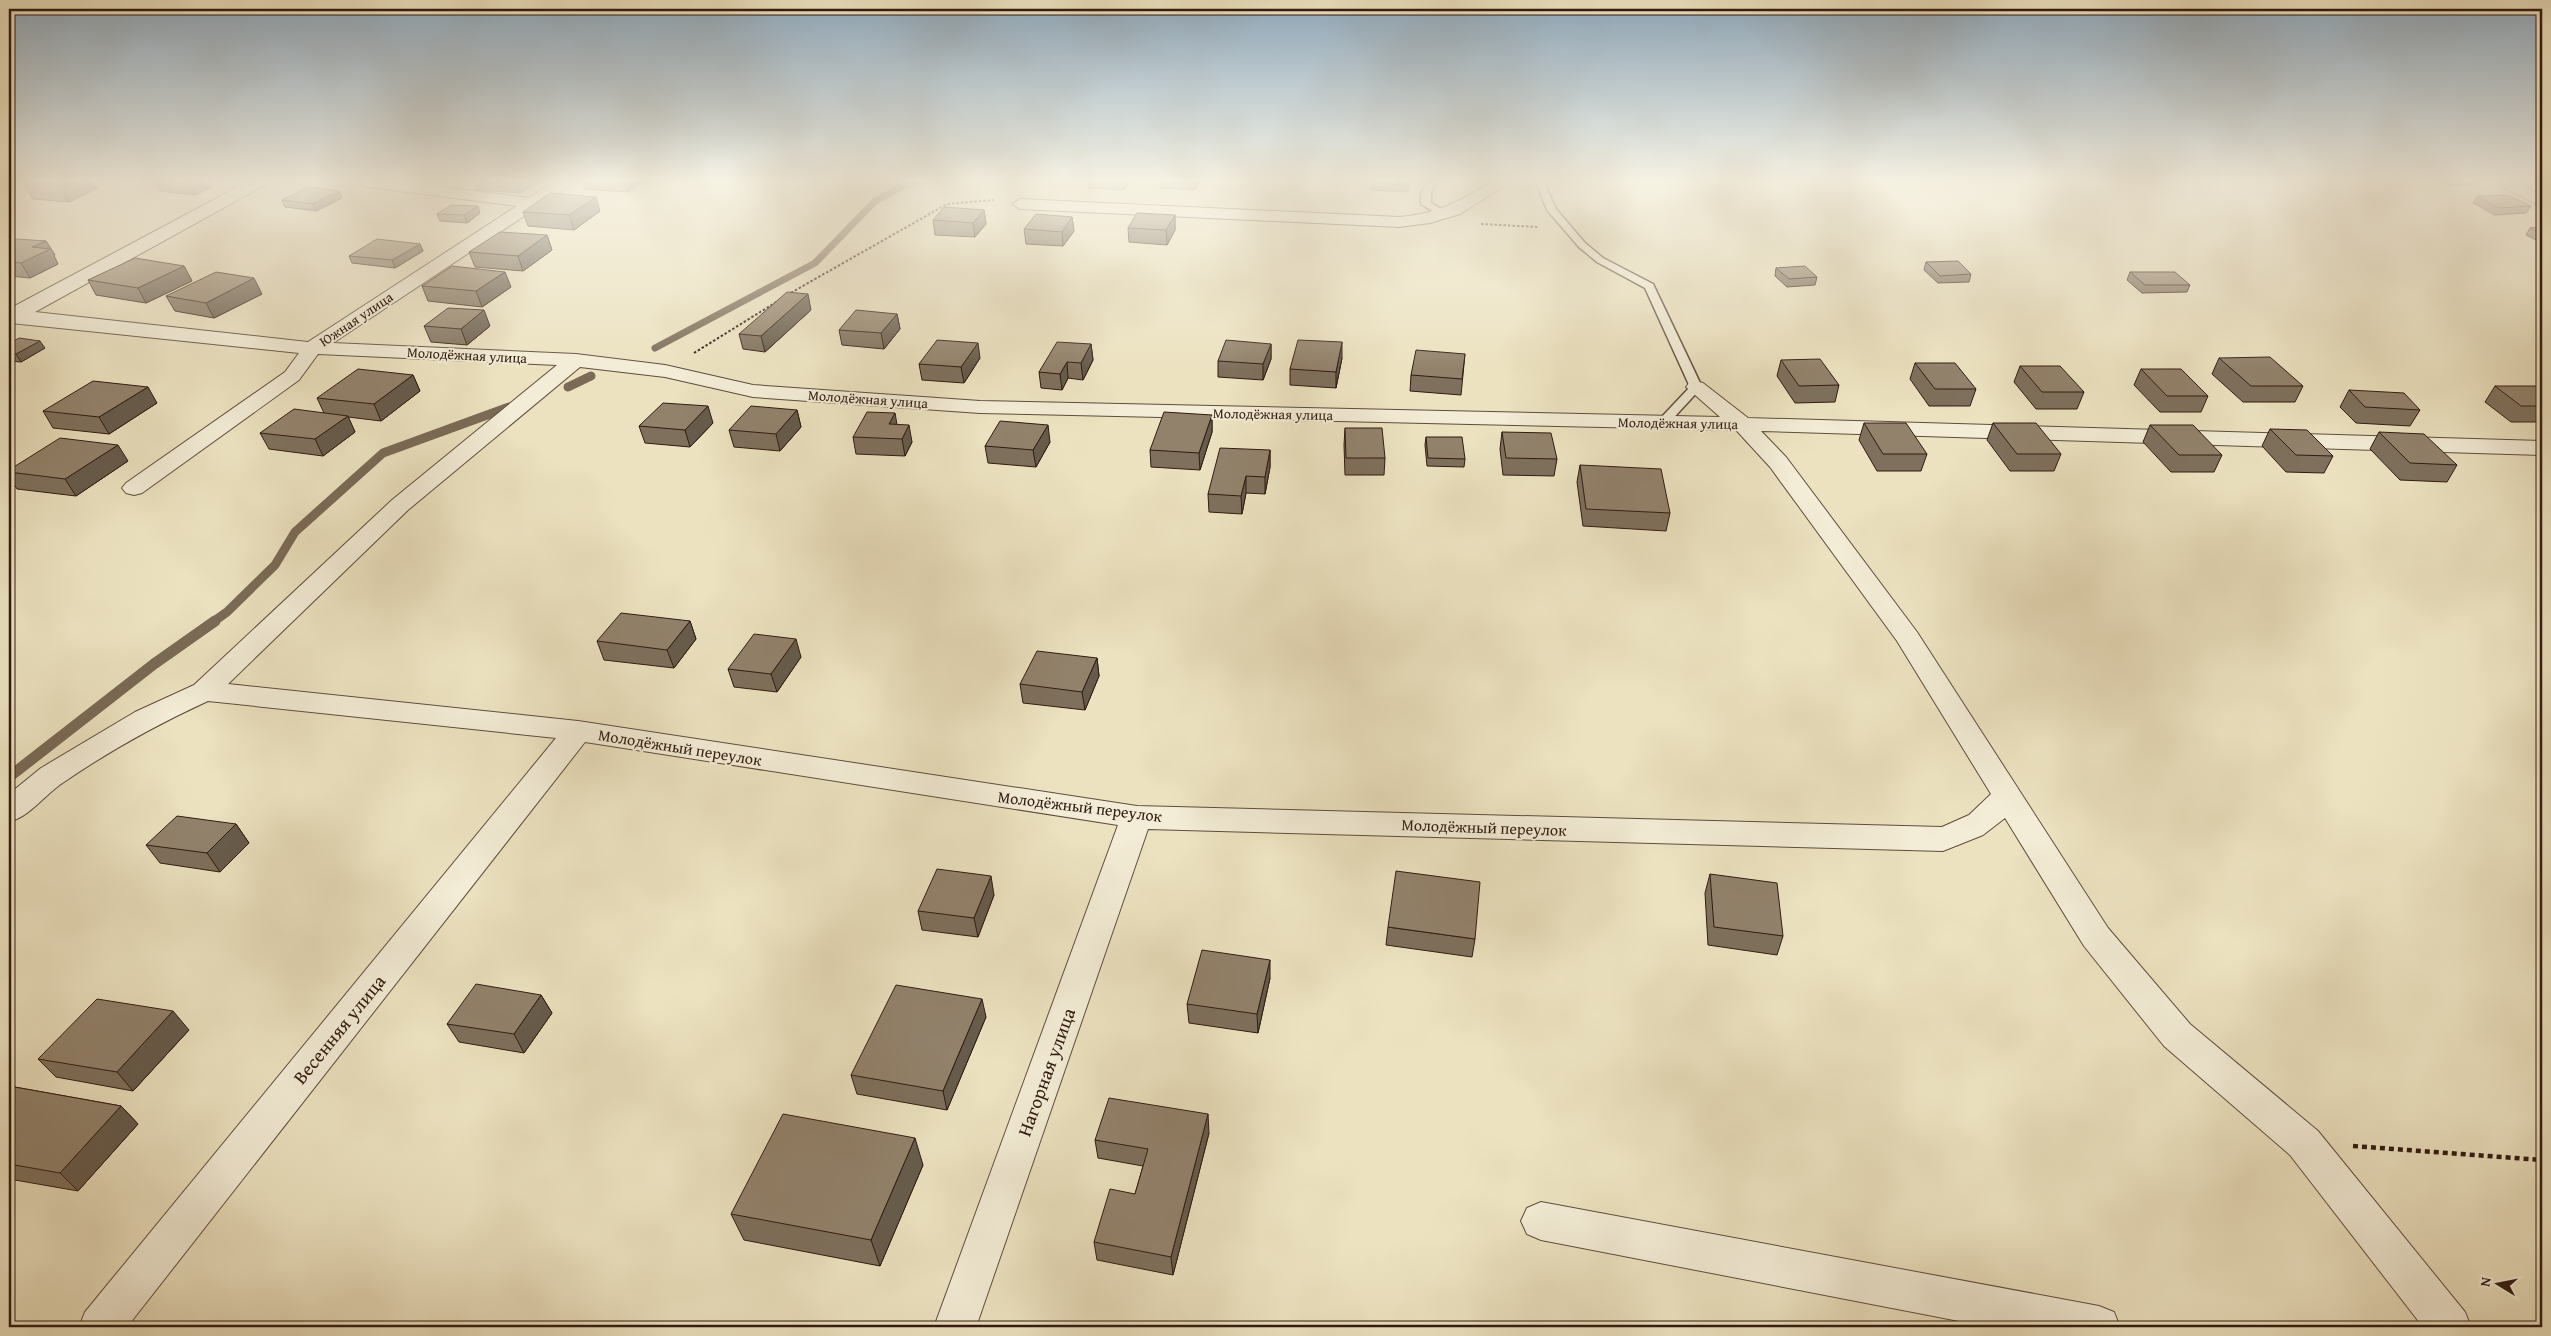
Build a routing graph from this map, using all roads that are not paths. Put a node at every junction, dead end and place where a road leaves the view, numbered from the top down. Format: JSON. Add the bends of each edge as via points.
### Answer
{"nodes":[{"id":1,"x":144,"y":244,"type":"edge"},
{"id":2,"x":468,"y":244,"type":"edge"},
{"id":3,"x":1581,"y":244,"type":"edge"},
{"id":4,"x":11,"y":316,"type":"edge"},
{"id":5,"x":312,"y":348,"type":"junction"},
{"id":6,"x":576,"y":360,"type":"junction"},
{"id":7,"x":1696,"y":387,"type":"junction"},
{"id":8,"x":1662,"y":423,"type":"junction"},
{"id":9,"x":1742,"y":424,"type":"junction"},
{"id":10,"x":2542,"y":448,"type":"edge"},
{"id":11,"x":134,"y":488,"type":"dead end"},
{"id":12,"x":204,"y":691,"type":"junction"},
{"id":13,"x":578,"y":731,"type":"junction"},
{"id":14,"x":2008,"y":794,"type":"junction"},
{"id":15,"x":9,"y":811,"type":"edge"},
{"id":16,"x":1137,"y":817,"type":"junction"},
{"id":17,"x":1541,"y":1221,"type":"dead end"},
{"id":18,"x":100,"y":1327,"type":"edge"},
{"id":19,"x":955,"y":1327,"type":"edge"},
{"id":20,"x":2099,"y":1327,"type":"edge"},
{"id":21,"x":2450,"y":1327,"type":"edge"}],
"edges":[{"from":1,"to":4,"type":"street"},
{"from":2,"to":5,"type":"street","name":"Южная улица"},
{"from":3,"to":7,"type":"lane","via":[[1600,260],[1649,286]]},
{"from":4,"to":5,"type":"street","name":"Молодёжная улица"},
{"from":5,"to":6,"type":"street","name":"Молодёжная улица"},
{"from":5,"to":11,"type":"street","name":"Южная улица","via":[[292,376]]},
{"from":6,"to":8,"type":"street","name":"Молодёжная улица","via":[[665,371],[753,391],[980,407]]},
{"from":6,"to":12,"type":"street","via":[[400,505]]},
{"from":7,"to":8,"type":"lane"},
{"from":7,"to":9,"type":"street"},
{"from":8,"to":9,"type":"street","name":"Молодёжная улица"},
{"from":9,"to":10,"type":"street","name":"Молодёжная улица"},
{"from":9,"to":14,"type":"street","via":[[1778,462],[1908,638]]},
{"from":12,"to":13,"type":"street","name":"Молодёжный переулок"},
{"from":12,"to":15,"type":"street","via":[[144,719],[52,775]]},
{"from":13,"to":16,"type":"street","name":"Молодёжный переулок"},
{"from":13,"to":18,"type":"street","name":"Весенняя улица"},
{"from":14,"to":16,"type":"street","name":"Молодёжный переулок","via":[[1974,828],[1943,839]]},
{"from":14,"to":21,"type":"street","via":[[2096,937],[2177,1035],[2304,1143]]},
{"from":16,"to":19,"type":"street","name":"Нагорная улица"},
{"from":17,"to":20,"type":"street"}]}
